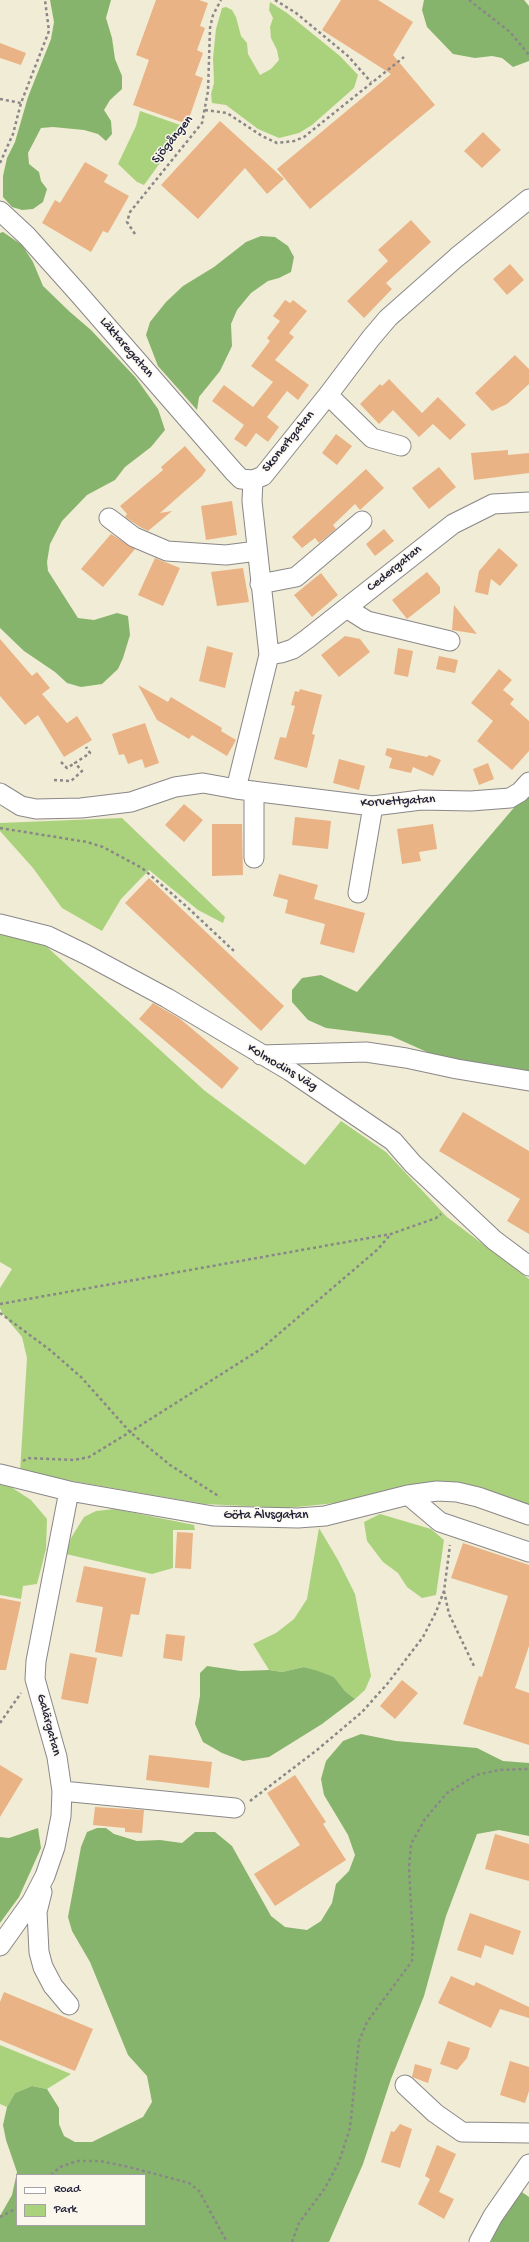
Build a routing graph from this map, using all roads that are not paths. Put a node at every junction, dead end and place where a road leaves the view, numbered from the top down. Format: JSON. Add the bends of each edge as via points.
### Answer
{"nodes":[{"id":1,"x":529,"y":199,"type":"edge"},
{"id":2,"x":0,"y":211,"type":"edge"},
{"id":3,"x":328,"y":395,"type":"junction"},
{"id":4,"x":401,"y":446,"type":"dead end"},
{"id":5,"x":253,"y":480,"type":"junction"},
{"id":6,"x":529,"y":502,"type":"edge"},
{"id":7,"x":109,"y":518,"type":"dead end"},
{"id":8,"x":362,"y":521,"type":"dead end"},
{"id":9,"x":257,"y":551,"type":"junction"},
{"id":10,"x":260,"y":584,"type":"junction"},
{"id":11,"x":348,"y":609,"type":"junction"},
{"id":12,"x":450,"y":640,"type":"dead end"},
{"id":13,"x":269,"y":655,"type":"junction"},
{"id":14,"x":529,"y":782,"type":"edge"},
{"id":15,"x":245,"y":790,"type":"junction"},
{"id":16,"x":0,"y":793,"type":"edge"},
{"id":17,"x":373,"y":806,"type":"junction"},
{"id":18,"x":254,"y":858,"type":"dead end"},
{"id":19,"x":358,"y":893,"type":"dead end"},
{"id":20,"x":0,"y":924,"type":"edge"},
{"id":21,"x":261,"y":1055,"type":"junction"},
{"id":22,"x":529,"y":1081,"type":"edge"},
{"id":23,"x":529,"y":1266,"type":"edge"},
{"id":24,"x":2,"y":1475,"type":"edge"},
{"id":25,"x":69,"y":1492,"type":"junction"},
{"id":26,"x":408,"y":1495,"type":"junction"},
{"id":27,"x":529,"y":1515,"type":"edge"},
{"id":28,"x":529,"y":1552,"type":"edge"},
{"id":29,"x":62,"y":1791,"type":"junction"},
{"id":30,"x":235,"y":1808,"type":"road end"},
{"id":31,"x":45,"y":1876,"type":"junction"},
{"id":32,"x":0,"y":1946,"type":"edge"},
{"id":33,"x":69,"y":2006,"type":"dead end"},
{"id":34,"x":404,"y":2085,"type":"dead end"},
{"id":35,"x":529,"y":2133,"type":"edge"},
{"id":36,"x":529,"y":2164,"type":"edge"},
{"id":37,"x":479,"y":2242,"type":"edge"}],
"edges":[{"from":1,"to":3,"type":"street","name":"Skonertgatan","via":[[403,303],[371,338]]},
{"from":2,"to":5,"type":"street","name":"Läktaregatan","via":[[27,236],[234,472],[241,479]]},
{"from":3,"to":4,"type":"street","via":[[372,438]]},
{"from":3,"to":5,"type":"street","name":"Skonertgatan","via":[[263,476]]},
{"from":5,"to":9,"type":"street","name":"Skonertgatan","via":[[252,501]]},
{"from":6,"to":11,"type":"street","name":"Cedergatan","via":[[493,504],[465,517],[439,534]]},
{"from":7,"to":9,"type":"street","via":[[134,537],[168,551],[226,555]]},
{"from":8,"to":10,"type":"street","via":[[296,577]]},
{"from":9,"to":10,"type":"street","name":"Skonertgatan"},
{"from":10,"to":13,"type":"street","name":"Skonertgatan"},
{"from":11,"to":12,"type":"street","via":[[367,621]]},
{"from":11,"to":13,"type":"street","name":"Cedergatan","via":[[293,649]]},
{"from":13,"to":15,"type":"street","name":"Skonertgatan"},
{"from":14,"to":17,"type":"street","name":"Korvettgatan","via":[[510,798],[471,801],[421,800]]},
{"from":15,"to":16,"type":"street","name":"Korvettgatan","via":[[203,783],[190,784],[131,802],[61,808],[21,806]]},
{"from":15,"to":17,"type":"street","name":"Korvettgatan"},
{"from":15,"to":18,"type":"street","name":"Skonertgatan"},
{"from":17,"to":19,"type":"street"},
{"from":20,"to":21,"type":"street","name":"Kolmodins Väg","via":[[48,936],[86,954],[167,998]]},
{"from":21,"to":22,"type":"street","via":[[366,1052]]},
{"from":21,"to":23,"type":"street","name":"Kolmodins Väg","via":[[290,1071],[393,1141],[412,1164],[494,1240]]},
{"from":24,"to":25,"type":"street","name":"Göta Älvsgatan"},
{"from":25,"to":26,"type":"street","name":"Göta Älvsgatan","via":[[213,1516],[298,1518],[349,1511]]},
{"from":25,"to":29,"type":"street","name":"Galärgatan","via":[[36,1661],[36,1679],[57,1757]]},
{"from":26,"to":27,"type":"street","name":"Göta Älvsgatan","via":[[437,1491],[457,1492]]},
{"from":26,"to":28,"type":"street","via":[[440,1522]]},
{"from":29,"to":30,"type":"street"},
{"from":29,"to":31,"type":"street","name":"Galärgatan","via":[[61,1816],[55,1847]]},
{"from":31,"to":32,"type":"street","name":"Galärgatan","via":[[32,1901]]},
{"from":31,"to":33,"type":"street","via":[[37,1912],[39,1952],[43,1968],[53,1986]]},
{"from":34,"to":35,"type":"street","via":[[446,2122],[462,2132]]},
{"from":36,"to":37,"type":"street","via":[[493,2216]]}]}
